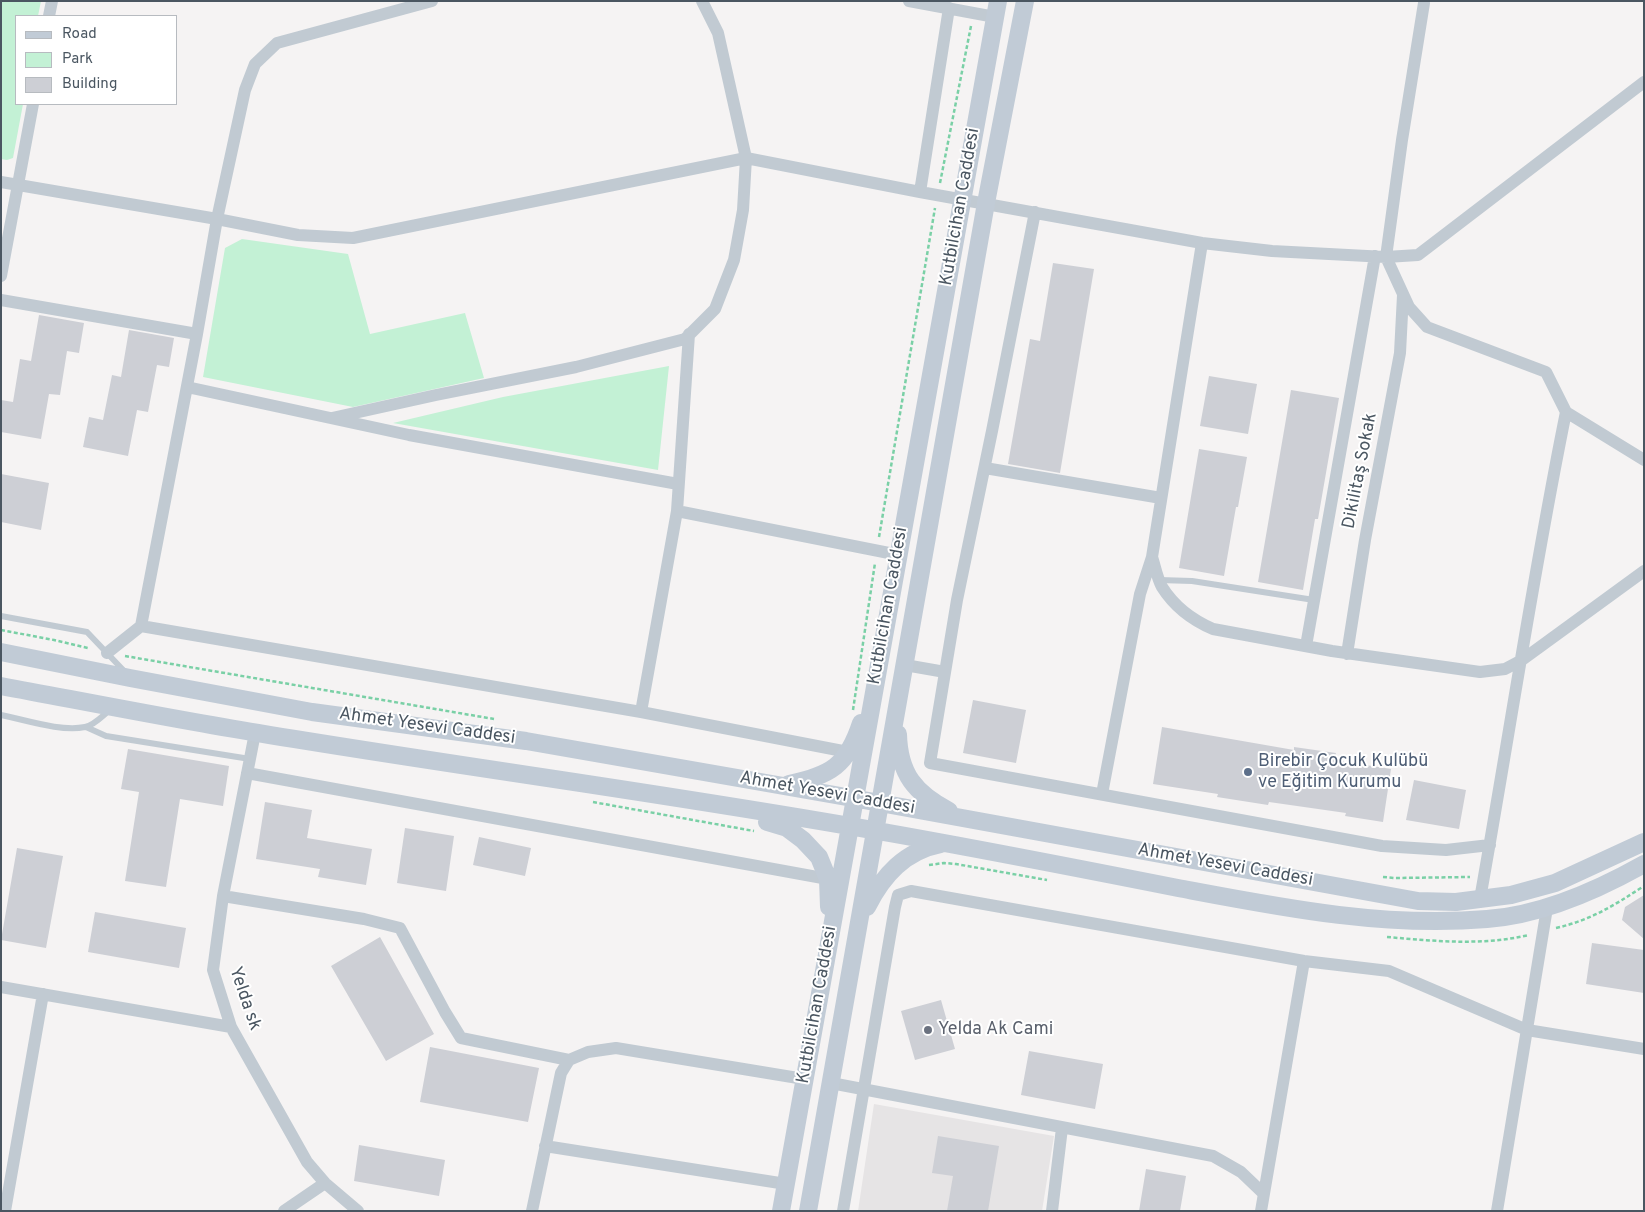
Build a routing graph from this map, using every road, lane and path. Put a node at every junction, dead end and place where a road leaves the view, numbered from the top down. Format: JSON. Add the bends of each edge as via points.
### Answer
{"nodes":[{"id":1,"x":52,"y":1,"type":"edge"},
{"id":2,"x":432,"y":1,"type":"edge"},
{"id":3,"x":702,"y":1,"type":"edge"},
{"id":4,"x":909,"y":1,"type":"edge"},
{"id":5,"x":1025,"y":1,"type":"edge"},
{"id":6,"x":1423,"y":2,"type":"edge"},
{"id":7,"x":949,"y":8,"type":"junction"},
{"id":8,"x":997,"y":9,"type":"edge"},
{"id":9,"x":974,"y":12,"type":"junction"},
{"id":10,"x":49,"y":15,"type":"edge"},
{"id":11,"x":1644,"y":82,"type":"edge"},
{"id":12,"x":33,"y":105,"type":"edge"},
{"id":13,"x":746,"y":158,"type":"junction"},
{"id":14,"x":1,"y":182,"type":"edge"},
{"id":15,"x":18,"y":185,"type":"junction"},
{"id":16,"x":920,"y":192,"type":"junction"},
{"id":17,"x":937,"y":195,"type":"junction"},
{"id":18,"x":962,"y":199,"type":"junction"},
{"id":19,"x":986,"y":203,"type":"junction"},
{"id":20,"x":1035,"y":212,"type":"junction"},
{"id":21,"x":217,"y":219,"type":"junction"},
{"id":22,"x":1202,"y":243,"type":"junction"},
{"id":23,"x":1381,"y":256,"type":"junction"},
{"id":24,"x":1,"y":276,"type":"edge"},
{"id":25,"x":1403,"y":295,"type":"junction"},
{"id":26,"x":1,"y":300,"type":"edge"},
{"id":27,"x":197,"y":334,"type":"junction"},
{"id":28,"x":689,"y":334,"type":"junction"},
{"id":29,"x":187,"y":387,"type":"junction"},
{"id":30,"x":1566,"y":412,"type":"junction"},
{"id":31,"x":332,"y":418,"type":"junction"},
{"id":32,"x":1644,"y":460,"type":"edge"},
{"id":33,"x":984,"y":468,"type":"junction"},
{"id":34,"x":678,"y":484,"type":"junction"},
{"id":35,"x":1161,"y":498,"type":"junction"},
{"id":36,"x":677,"y":511,"type":"junction"},
{"id":37,"x":877,"y":551,"type":"junction"},
{"id":38,"x":899,"y":555,"type":"junction"},
{"id":39,"x":1152,"y":557,"type":"junction"},
{"id":40,"x":1644,"y":570,"type":"edge"},
{"id":41,"x":1159,"y":580,"type":"junction"},
{"id":42,"x":1314,"y":600,"type":"junction"},
{"id":43,"x":1,"y":616,"type":"edge"},
{"id":44,"x":141,"y":626,"type":"junction"},
{"id":45,"x":1,"y":630,"type":"edge"},
{"id":46,"x":1306,"y":646,"type":"junction"},
{"id":47,"x":1,"y":652,"type":"edge"},
{"id":48,"x":108,"y":653,"type":"junction"},
{"id":49,"x":1347,"y":654,"type":"junction"},
{"id":50,"x":1522,"y":660,"type":"junction"},
{"id":51,"x":905,"y":666,"type":"junction"},
{"id":52,"x":945,"y":672,"type":"junction"},
{"id":53,"x":130,"y":678,"type":"junction"},
{"id":54,"x":877,"y":678,"type":"junction"},
{"id":55,"x":1,"y":686,"type":"edge"},
{"id":56,"x":898,"y":705,"type":"junction"},
{"id":57,"x":114,"y":707,"type":"junction"},
{"id":58,"x":642,"y":712,"type":"junction"},
{"id":59,"x":1,"y":715,"type":"edge"},
{"id":60,"x":852,"y":716,"type":"dead end"},
{"id":61,"x":503,"y":721,"type":"dead end"},
{"id":62,"x":86,"y":727,"type":"junction"},
{"id":63,"x":255,"y":733,"type":"junction"},
{"id":64,"x":848,"y":752,"type":"junction"},
{"id":65,"x":250,"y":759,"type":"junction"},
{"id":66,"x":247,"y":774,"type":"junction"},
{"id":67,"x":783,"y":786,"type":"junction"},
{"id":68,"x":1102,"y":794,"type":"junction"},
{"id":69,"x":675,"y":796,"type":"junction"},
{"id":70,"x":855,"y":798,"type":"junction"},
{"id":71,"x":881,"y":803,"type":"junction"},
{"id":72,"x":963,"y":819,"type":"junction"},
{"id":73,"x":851,"y":827,"type":"junction"},
{"id":74,"x":876,"y":831,"type":"junction"},
{"id":75,"x":1644,"y":842,"type":"edge"},
{"id":76,"x":944,"y":843,"type":"junction"},
{"id":77,"x":1490,"y":846,"type":"junction"},
{"id":78,"x":1644,"y":864,"type":"edge"},
{"id":79,"x":828,"y":878,"type":"junction"},
{"id":80,"x":223,"y":896,"type":"junction"},
{"id":81,"x":1480,"y":899,"type":"junction"},
{"id":82,"x":1547,"y":908,"type":"junction"},
{"id":83,"x":860,"y":920,"type":"junction"},
{"id":84,"x":830,"y":939,"type":"junction"},
{"id":85,"x":1304,"y":961,"type":"junction"},
{"id":86,"x":1,"y":987,"type":"edge"},
{"id":87,"x":43,"y":994,"type":"junction"},
{"id":88,"x":231,"y":1027,"type":"junction"},
{"id":89,"x":1527,"y":1030,"type":"junction"},
{"id":90,"x":1644,"y":1049,"type":"edge"},
{"id":91,"x":569,"y":1060,"type":"junction"},
{"id":92,"x":804,"y":1079,"type":"junction"},
{"id":93,"x":831,"y":1083,"type":"junction"},
{"id":94,"x":865,"y":1089,"type":"junction"},
{"id":95,"x":1062,"y":1128,"type":"junction"},
{"id":96,"x":545,"y":1146,"type":"junction"},
{"id":97,"x":325,"y":1183,"type":"junction"},
{"id":98,"x":786,"y":1184,"type":"junction"},
{"id":99,"x":1264,"y":1194,"type":"junction"},
{"id":100,"x":5,"y":1211,"type":"edge"},
{"id":101,"x":284,"y":1211,"type":"edge"},
{"id":102,"x":358,"y":1211,"type":"edge"},
{"id":103,"x":532,"y":1211,"type":"edge"},
{"id":104,"x":781,"y":1211,"type":"edge"},
{"id":105,"x":808,"y":1211,"type":"edge"},
{"id":106,"x":843,"y":1211,"type":"edge"},
{"id":107,"x":1052,"y":1211,"type":"edge"},
{"id":108,"x":1261,"y":1211,"type":"edge"},
{"id":109,"x":1497,"y":1211,"type":"edge"}],
"edges":[{"from":1,"to":10,"type":"street"},
{"from":2,"to":21,"type":"street","via":[[278,43],[255,64],[244,90]]},
{"from":3,"to":13,"type":"street","via":[[718,33]]},
{"from":4,"to":7,"type":"street"},
{"from":5,"to":19,"type":"main road","name":"Kutbilcihan Caddesi"},
{"from":6,"to":23,"type":"street"},
{"from":7,"to":9,"type":"street"},
{"from":7,"to":16,"type":"street"},
{"from":8,"to":9,"type":"street"},
{"from":8,"to":18,"type":"main road","name":"Kutbilcihan Caddesi"},
{"from":9,"to":17,"type":"path"},
{"from":11,"to":23,"type":"street","via":[[1418,255]]},
{"from":12,"to":15,"type":"street"},
{"from":13,"to":16,"type":"street"},
{"from":13,"to":21,"type":"street","via":[[353,238],[298,235]]},
{"from":13,"to":28,"type":"street","via":[[743,210],[734,260],[715,309]]},
{"from":14,"to":15,"type":"street"},
{"from":15,"to":21,"type":"street"},
{"from":15,"to":24,"type":"street"},
{"from":16,"to":17,"type":"street"},
{"from":17,"to":18,"type":"street"},
{"from":17,"to":37,"type":"path"},
{"from":18,"to":19,"type":"street"},
{"from":18,"to":38,"type":"main road","name":"Kutbilcihan Caddesi"},
{"from":19,"to":20,"type":"street"},
{"from":19,"to":51,"type":"main road","name":"Kutbilcihan Caddesi"},
{"from":20,"to":22,"type":"street"},
{"from":20,"to":33,"type":"street"},
{"from":21,"to":27,"type":"street"},
{"from":22,"to":23,"type":"street"},
{"from":22,"to":35,"type":"street"},
{"from":23,"to":25,"type":"street"},
{"from":23,"to":42,"type":"street"},
{"from":25,"to":30,"type":"street","via":[[1427,327],[1546,372]]},
{"from":25,"to":49,"type":"street","name":"Dikilitaş Sokak","via":[[1400,354]]},
{"from":26,"to":27,"type":"street"},
{"from":27,"to":29,"type":"street"},
{"from":28,"to":31,"type":"street","via":[[685,338],[576,367]]},
{"from":28,"to":34,"type":"street"},
{"from":29,"to":31,"type":"street"},
{"from":29,"to":44,"type":"street"},
{"from":30,"to":32,"type":"street"},
{"from":30,"to":50,"type":"street","via":[[1543,526]]},
{"from":31,"to":34,"type":"street"},
{"from":33,"to":35,"type":"street"},
{"from":33,"to":52,"type":"street"},
{"from":34,"to":36,"type":"street"},
{"from":35,"to":39,"type":"street"},
{"from":36,"to":37,"type":"street"},
{"from":36,"to":58,"type":"street"},
{"from":37,"to":38,"type":"street"},
{"from":37,"to":60,"type":"path"},
{"from":38,"to":54,"type":"main road","name":"Kutbilcihan Caddesi"},
{"from":39,"to":41,"type":"street"},
{"from":39,"to":68,"type":"street","via":[[1140,594]]},
{"from":40,"to":50,"type":"street"},
{"from":41,"to":42,"type":"lane","via":[[1192,581]]},
{"from":41,"to":46,"type":"street","via":[[1177,605],[1199,623],[1213,629]]},
{"from":42,"to":46,"type":"street"},
{"from":43,"to":48,"type":"lane","via":[[87,632]]},
{"from":44,"to":48,"type":"street"},
{"from":44,"to":58,"type":"street"},
{"from":45,"to":48,"type":"path"},
{"from":46,"to":49,"type":"street"},
{"from":47,"to":53,"type":"main road","name":"Ahmet Yesevi Caddesi"},
{"from":48,"to":53,"type":"lane"},
{"from":48,"to":61,"type":"path"},
{"from":49,"to":50,"type":"street","via":[[1480,672],[1505,669]]},
{"from":50,"to":77,"type":"street"},
{"from":51,"to":52,"type":"street"},
{"from":51,"to":56,"type":"main road","name":"Kutbilcihan Caddesi"},
{"from":52,"to":68,"type":"street","via":[[930,763]]},
{"from":53,"to":67,"type":"main road","name":"Ahmet Yesevi Caddesi","via":[[312,712],[526,741]]},
{"from":54,"to":64,"type":"main road"},
{"from":54,"to":70,"type":"main road","name":"Kutbilcihan Caddesi"},
{"from":55,"to":57,"type":"main road","name":"Ahmet Yesevi Caddesi"},
{"from":56,"to":71,"type":"main road","name":"Kutbilcihan Caddesi"},
{"from":56,"to":72,"type":"main road","via":[[898,747],[911,780],[931,802]]},
{"from":57,"to":62,"type":"lane"},
{"from":57,"to":63,"type":"main road","name":"Ahmet Yesevi Caddesi"},
{"from":58,"to":64,"type":"street"},
{"from":59,"to":62,"type":"lane","via":[[62,727]]},
{"from":62,"to":65,"type":"lane","via":[[106,736]]},
{"from":63,"to":65,"type":"street","name":"Yelda sk"},
{"from":63,"to":69,"type":"main road","name":"Ahmet Yesevi Caddesi"},
{"from":64,"to":67,"type":"main road","via":[[834,769]]},
{"from":65,"to":66,"type":"street","name":"Yelda sk"},
{"from":66,"to":79,"type":"street"},
{"from":66,"to":80,"type":"street","name":"Yelda sk"},
{"from":67,"to":70,"type":"main road","name":"Ahmet Yesevi Caddesi"},
{"from":68,"to":77,"type":"street","via":[[1382,846],[1446,850]]},
{"from":69,"to":73,"type":"main road","name":"Ahmet Yesevi Caddesi"},
{"from":69,"to":79,"type":"main road","via":[[787,828],[819,857]]},
{"from":70,"to":71,"type":"main road","name":"Ahmet Yesevi Caddesi"},
{"from":70,"to":73,"type":"main road","name":"Kutbilcihan Caddesi"},
{"from":71,"to":72,"type":"main road","name":"Ahmet Yesevi Caddesi"},
{"from":71,"to":74,"type":"main road","name":"Kutbilcihan Caddesi"},
{"from":72,"to":81,"type":"main road","name":"Ahmet Yesevi Caddesi","via":[[1418,901]]},
{"from":73,"to":74,"type":"main road","name":"Ahmet Yesevi Caddesi"},
{"from":73,"to":84,"type":"main road","name":"Kutbilcihan Caddesi"},
{"from":74,"to":76,"type":"main road","name":"Ahmet Yesevi Caddesi"},
{"from":74,"to":83,"type":"main road","name":"Kutbilcihan Caddesi"},
{"from":75,"to":81,"type":"main road","name":"Ahmet Yesevi Caddesi","via":[[1555,883],[1511,895]]},
{"from":76,"to":82,"type":"main road","name":"Ahmet Yesevi Caddesi","via":[[1270,905],[1401,921],[1490,919]]},
{"from":76,"to":83,"type":"main road","via":[[925,847],[908,856],[876,889]]},
{"from":77,"to":81,"type":"street"},
{"from":78,"to":82,"type":"main road","name":"Ahmet Yesevi Caddesi","via":[[1614,881]]},
{"from":79,"to":84,"type":"main road"},
{"from":80,"to":88,"type":"street","name":"Yelda sk","via":[[213,970]]},
{"from":80,"to":91,"type":"street","via":[[400,928],[461,1038]]},
{"from":82,"to":89,"type":"street"},
{"from":83,"to":93,"type":"main road","name":"Kutbilcihan Caddesi"},
{"from":84,"to":92,"type":"main road","name":"Kutbilcihan Caddesi"},
{"from":85,"to":89,"type":"street","via":[[1389,971]]},
{"from":85,"to":94,"type":"street","via":[[911,891],[898,895]]},
{"from":85,"to":99,"type":"street"},
{"from":86,"to":87,"type":"street"},
{"from":87,"to":88,"type":"street"},
{"from":87,"to":100,"type":"street"},
{"from":88,"to":97,"type":"street","name":"Yelda sk","via":[[307,1162]]},
{"from":89,"to":90,"type":"street"},
{"from":89,"to":109,"type":"street"},
{"from":91,"to":92,"type":"street","via":[[588,1052],[616,1048]]},
{"from":91,"to":96,"type":"street","via":[[561,1074]]},
{"from":92,"to":98,"type":"main road","name":"Kutbilcihan Caddesi"},
{"from":93,"to":94,"type":"street"},
{"from":93,"to":105,"type":"main road","name":"Kutbilcihan Caddesi"},
{"from":94,"to":95,"type":"street"},
{"from":94,"to":106,"type":"street"},
{"from":95,"to":99,"type":"street","via":[[1213,1156],[1241,1172]]},
{"from":95,"to":107,"type":"street"},
{"from":96,"to":98,"type":"street"},
{"from":96,"to":103,"type":"street"},
{"from":97,"to":101,"type":"street"},
{"from":97,"to":102,"type":"street","name":"Yelda sk"},
{"from":98,"to":104,"type":"main road","name":"Kutbilcihan Caddesi"},
{"from":99,"to":108,"type":"street"}]}
